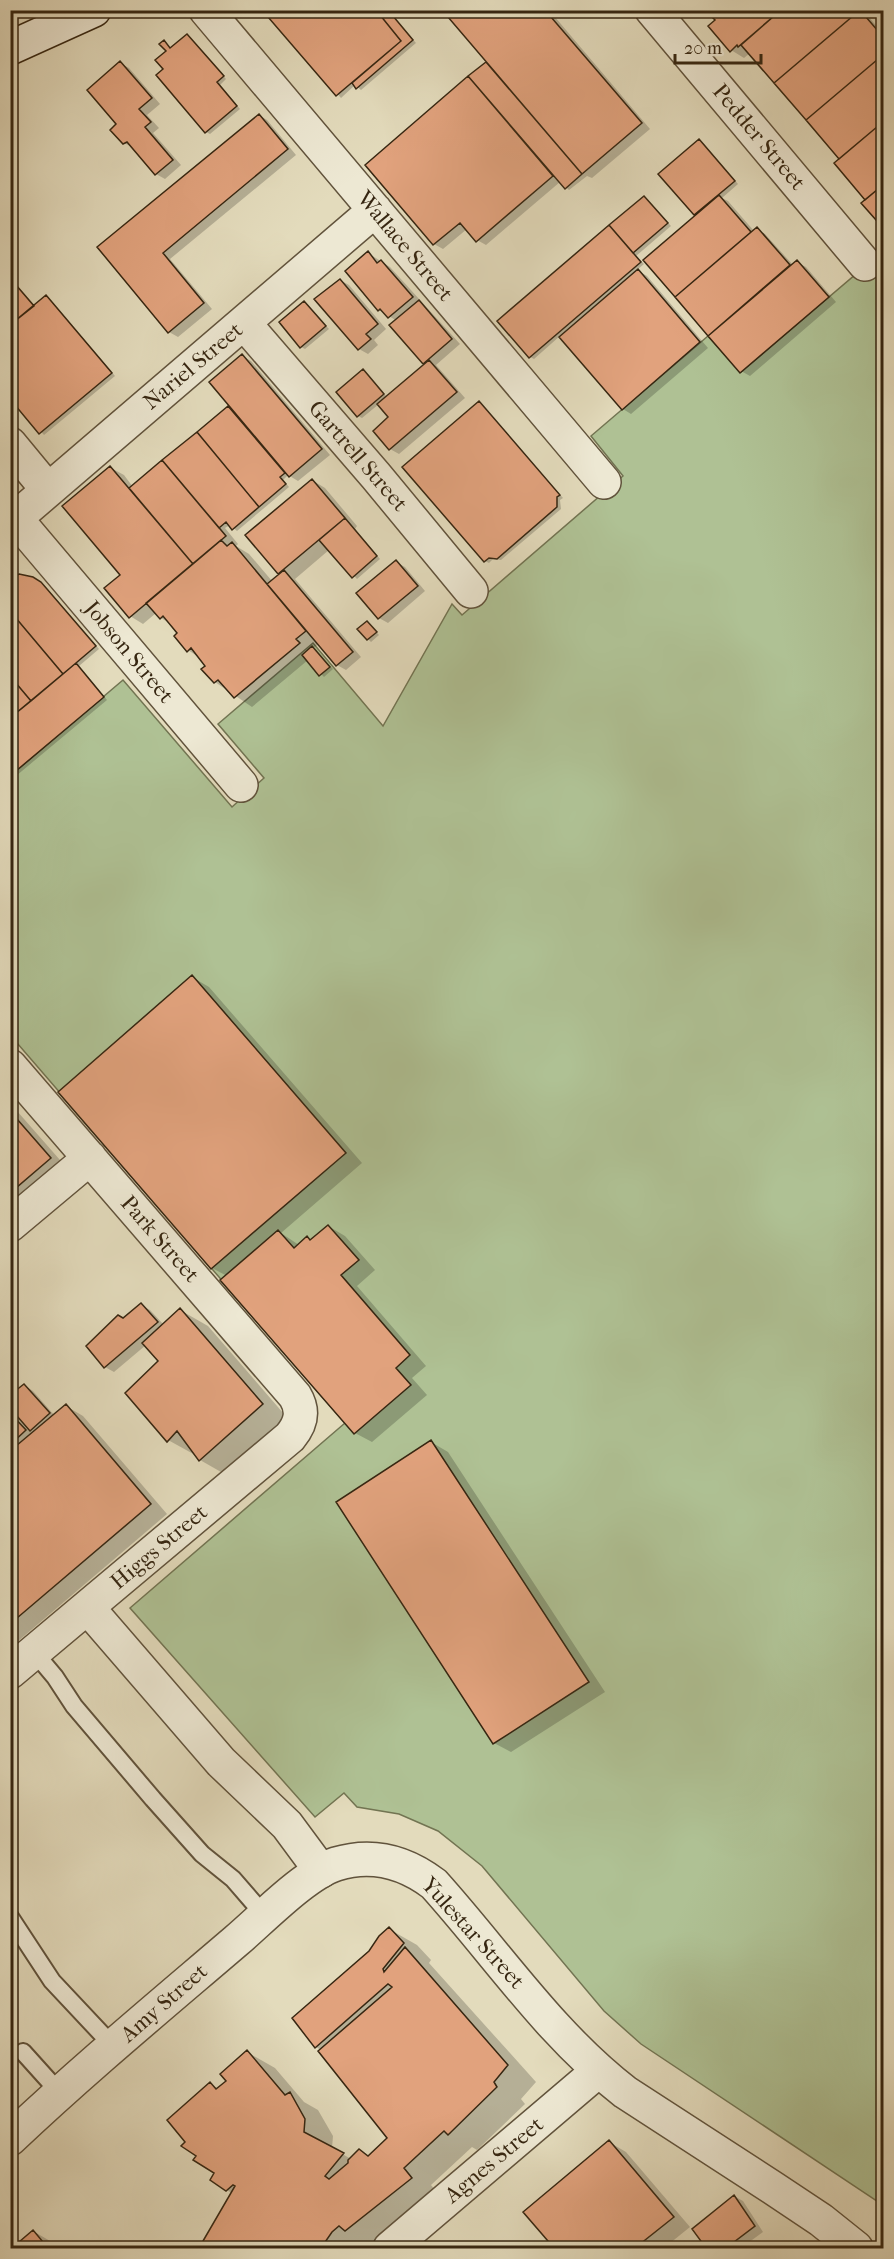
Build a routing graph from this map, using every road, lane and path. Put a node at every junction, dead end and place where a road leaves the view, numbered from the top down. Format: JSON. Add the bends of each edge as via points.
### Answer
{"nodes":[{"id":1,"x":94,"y":10,"type":"edge"},
{"id":2,"x":206,"y":10,"type":"edge"},
{"id":3,"x":652,"y":10,"type":"edge"},
{"id":4,"x":10,"y":48,"type":"edge"},
{"id":5,"x":375,"y":210,"type":"junction"},
{"id":6,"x":866,"y":264,"type":"dead end"},
{"id":7,"x":244,"y":323,"type":"junction"},
{"id":8,"x":10,"y":444,"type":"edge"},
{"id":9,"x":604,"y":482,"type":"dead end"},
{"id":10,"x":48,"y":490,"type":"junction"},
{"id":11,"x":13,"y":521,"type":"edge"},
{"id":12,"x":471,"y":591,"type":"dead end"},
{"id":13,"x":242,"y":785,"type":"dead end"},
{"id":14,"x":10,"y":1066,"type":"edge"},
{"id":15,"x":90,"y":1158,"type":"junction"},
{"id":16,"x":10,"y":1225,"type":"edge"},
{"id":17,"x":301,"y":1417,"type":"joint"},
{"id":18,"x":88,"y":1608,"type":"junction"},
{"id":19,"x":22,"y":1662,"type":"edge"},
{"id":20,"x":321,"y":1871,"type":"junction"},
{"id":21,"x":265,"y":1916,"type":"junction"},
{"id":22,"x":12,"y":1921,"type":"edge"},
{"id":23,"x":113,"y":2046,"type":"junction"},
{"id":24,"x":23,"y":2052,"type":"dead end"},
{"id":25,"x":598,"y":2071,"type":"junction"},
{"id":26,"x":59,"y":2092,"type":"junction"},
{"id":27,"x":10,"y":2139,"type":"edge"},
{"id":28,"x":390,"y":2248,"type":"edge"},
{"id":29,"x":856,"y":2248,"type":"edge"}],
"edges":[{"from":1,"to":4,"type":"street"},
{"from":2,"to":5,"type":"street","name":"Wallace Street"},
{"from":3,"to":6,"type":"street","name":"Pedder Street"},
{"from":5,"to":7,"type":"street","name":"Nariel Street"},
{"from":5,"to":9,"type":"street","name":"Wallace Street"},
{"from":7,"to":10,"type":"street","name":"Nariel Street"},
{"from":7,"to":12,"type":"street","name":"Gartrell Street"},
{"from":8,"to":10,"type":"street"},
{"from":10,"to":11,"type":"street","name":"Nariel Street"},
{"from":11,"to":13,"type":"street","name":"Jobson Street"},
{"from":14,"to":15,"type":"street","name":"Park Street"},
{"from":15,"to":16,"type":"street"},
{"from":15,"to":17,"type":"street","name":"Park Street","via":[[294,1396]]},
{"from":17,"to":18,"type":"street","name":"Higgs Street","via":[[290,1437]]},
{"from":18,"to":19,"type":"street","name":"Higgs Street"},
{"from":18,"to":20,"type":"street","via":[[221,1762],[287,1825]]},
{"from":19,"to":21,"type":"lane","via":[[55,1677],[74,1706],[153,1799]]},
{"from":20,"to":21,"type":"street","name":"Amy Street"},
{"from":20,"to":25,"type":"street","name":"Yulestar Street","via":[[335,1864],[367,1859],[387,1860],[419,1873],[434,1884],[552,2024]]},
{"from":21,"to":23,"type":"street","name":"Amy Street"},
{"from":22,"to":23,"type":"lane","via":[[52,1981]]},
{"from":23,"to":26,"type":"street","name":"Amy Street"},
{"from":24,"to":26,"type":"lane"},
{"from":25,"to":28,"type":"street","name":"Agnes Street"},
{"from":25,"to":29,"type":"street","name":"Yulestar Street"},
{"from":26,"to":27,"type":"street","name":"Amy Street"}]}
